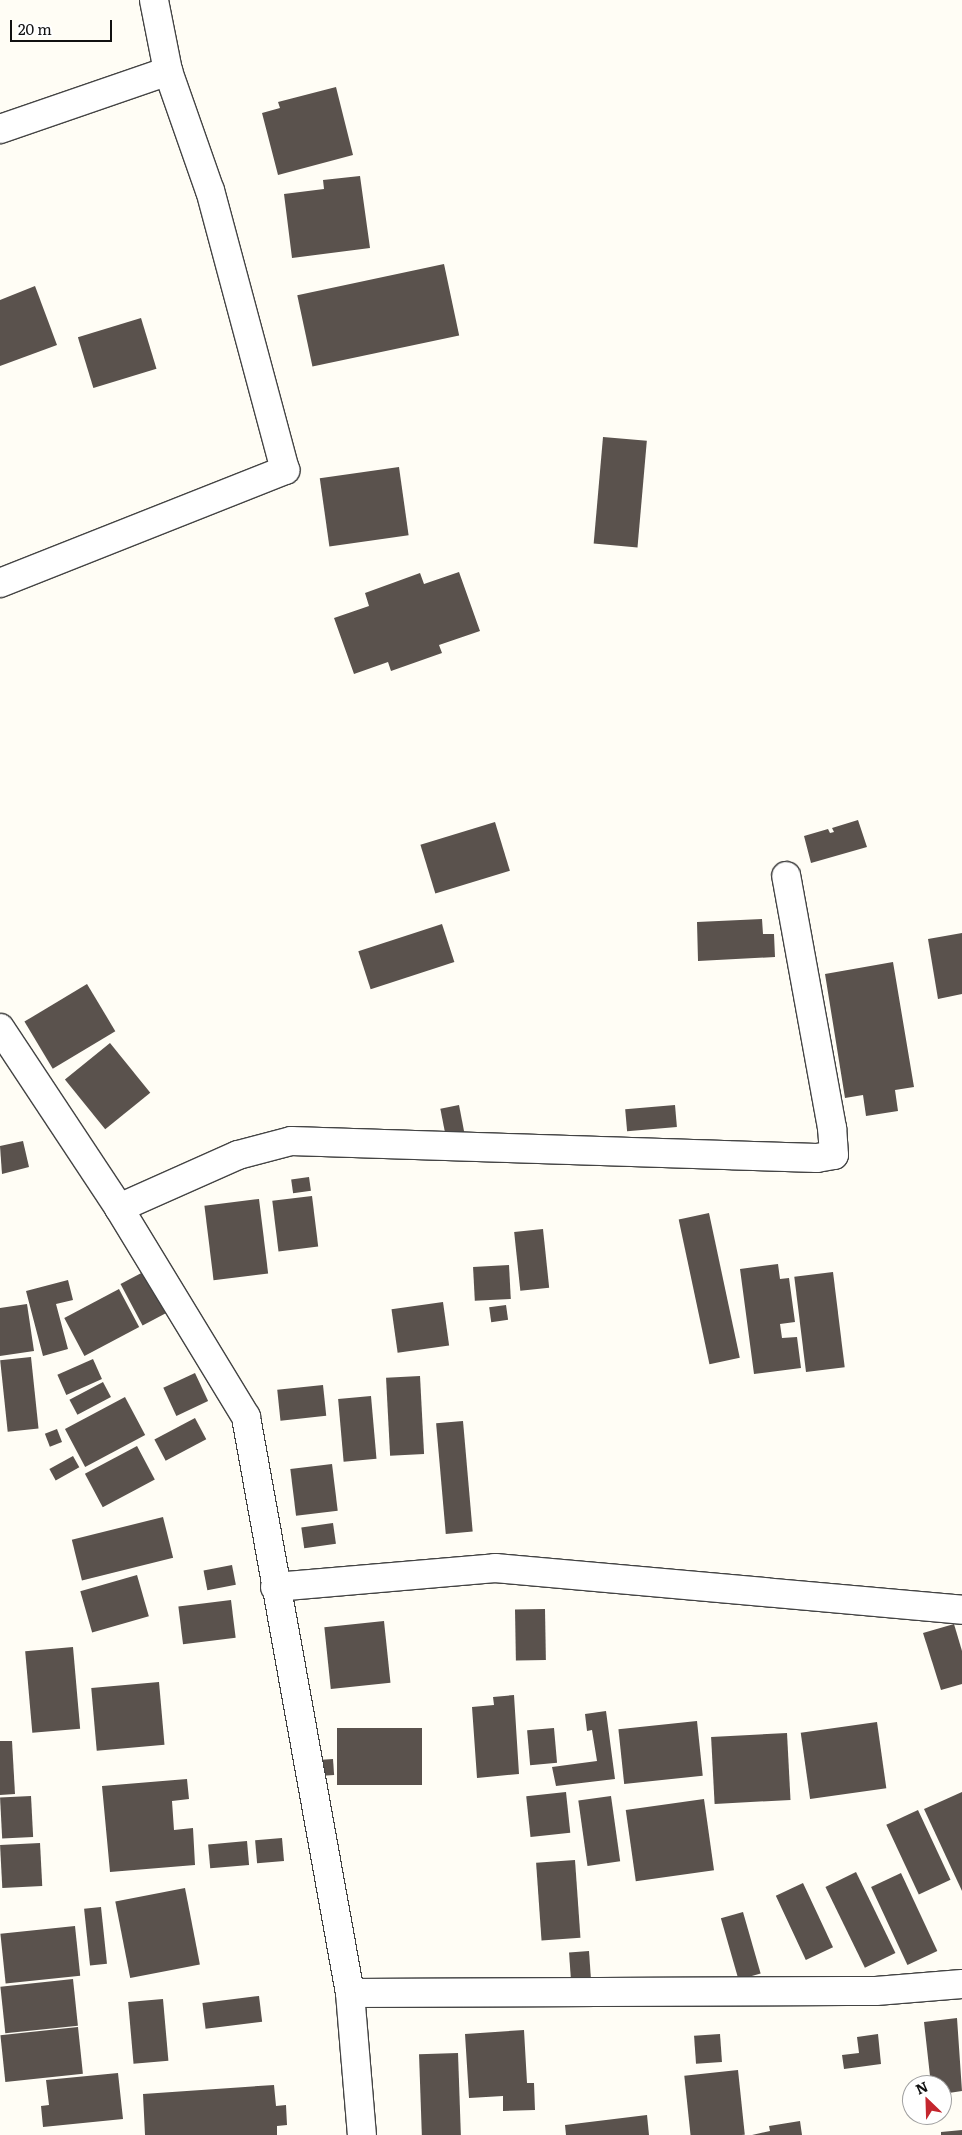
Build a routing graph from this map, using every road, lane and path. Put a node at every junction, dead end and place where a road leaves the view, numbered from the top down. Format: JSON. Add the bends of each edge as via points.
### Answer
{"nodes":[{"id":1,"x":154,"y":0,"type":"edge"},
{"id":2,"x":168,"y":71,"type":"junction"},
{"id":3,"x":0,"y":129,"type":"edge"},
{"id":4,"x":0,"y":583,"type":"edge"},
{"id":5,"x":786,"y":876,"type":"dead end"},
{"id":6,"x":0,"y":1028,"type":"edge"},
{"id":7,"x":119,"y":1208,"type":"junction"},
{"id":8,"x":276,"y":1587,"type":"junction"},
{"id":9,"x":962,"y":1610,"type":"edge"},
{"id":10,"x":962,"y":1984,"type":"edge"},
{"id":11,"x":350,"y":1992,"type":"junction"},
{"id":12,"x":362,"y":2135,"type":"edge"}],
"edges":[{"from":1,"to":2,"type":"street"},
{"from":2,"to":3,"type":"street"},
{"from":2,"to":4,"type":"street","via":[[210,191],[285,470]]},
{"from":5,"to":7,"type":"street","via":[[834,1155],[807,1158],[291,1141],[238,1155]]},
{"from":6,"to":7,"type":"street"},
{"from":7,"to":8,"type":"street","via":[[246,1417]]},
{"from":8,"to":9,"type":"street","via":[[495,1568]]},
{"from":8,"to":11,"type":"street"},
{"from":10,"to":11,"type":"street","via":[[876,1991]]},
{"from":11,"to":12,"type":"street"}]}
